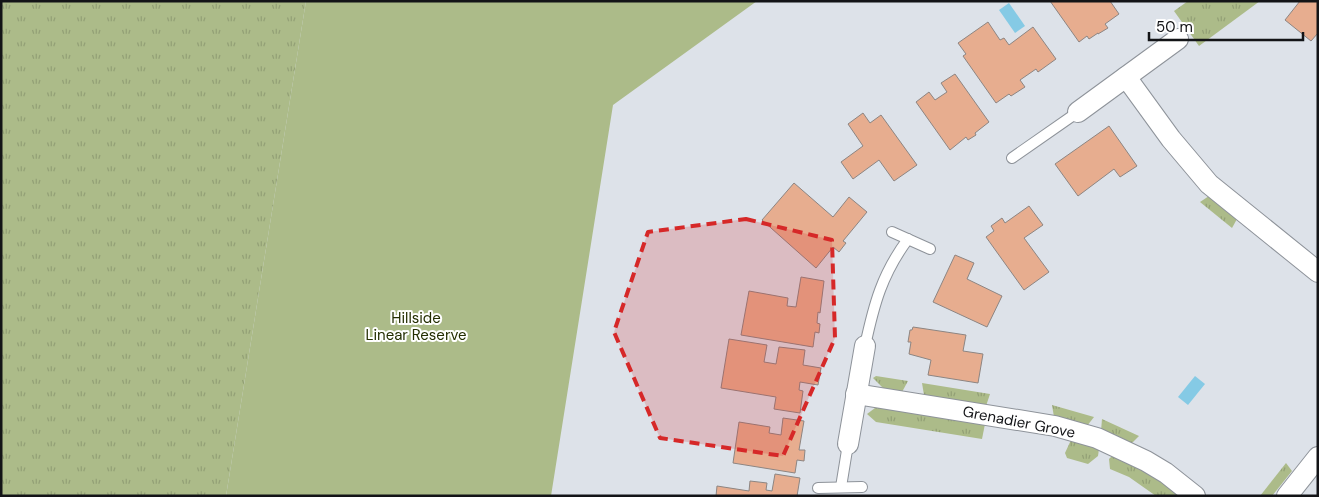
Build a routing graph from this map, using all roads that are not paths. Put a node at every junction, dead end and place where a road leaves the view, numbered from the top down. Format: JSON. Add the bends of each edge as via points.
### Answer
{"nodes":[{"id":1,"x":1178,"y":39,"type":"dead end"},
{"id":2,"x":1126,"y":77,"type":"junction"},
{"id":3,"x":1078,"y":112,"type":"joint"},
{"id":4,"x":1012,"y":158,"type":"dead end"},
{"id":5,"x":892,"y":232,"type":"dead end"},
{"id":6,"x":908,"y":238,"type":"junction"},
{"id":7,"x":930,"y":249,"type":"dead end"},
{"id":8,"x":1318,"y":272,"type":"edge"},
{"id":9,"x":864,"y":346,"type":"joint"},
{"id":10,"x":856,"y":394,"type":"junction"},
{"id":11,"x":848,"y":444,"type":"joint"},
{"id":12,"x":1318,"y":457,"type":"edge"},
{"id":13,"x":841,"y":487,"type":"junction"},
{"id":14,"x":862,"y":487,"type":"dead end"},
{"id":15,"x":818,"y":488,"type":"dead end"},
{"id":16,"x":1195,"y":496,"type":"edge"},
{"id":17,"x":1287,"y":496,"type":"edge"}],
"edges":[{"from":1,"to":2,"type":"street"},
{"from":2,"to":3,"type":"street"},
{"from":2,"to":8,"type":"street","via":[[1209,184]]},
{"from":3,"to":4,"type":"lane"},
{"from":5,"to":6,"type":"lane"},
{"from":6,"to":7,"type":"lane"},
{"from":6,"to":9,"type":"lane","via":[[877,294]]},
{"from":9,"to":10,"type":"street"},
{"from":10,"to":11,"type":"street"},
{"from":10,"to":16,"type":"street","name":"Grenadier Grove","via":[[1055,426],[1080,433],[1146,461]]},
{"from":11,"to":13,"type":"lane"},
{"from":12,"to":17,"type":"street"},
{"from":13,"to":14,"type":"lane"},
{"from":13,"to":15,"type":"lane"}]}
